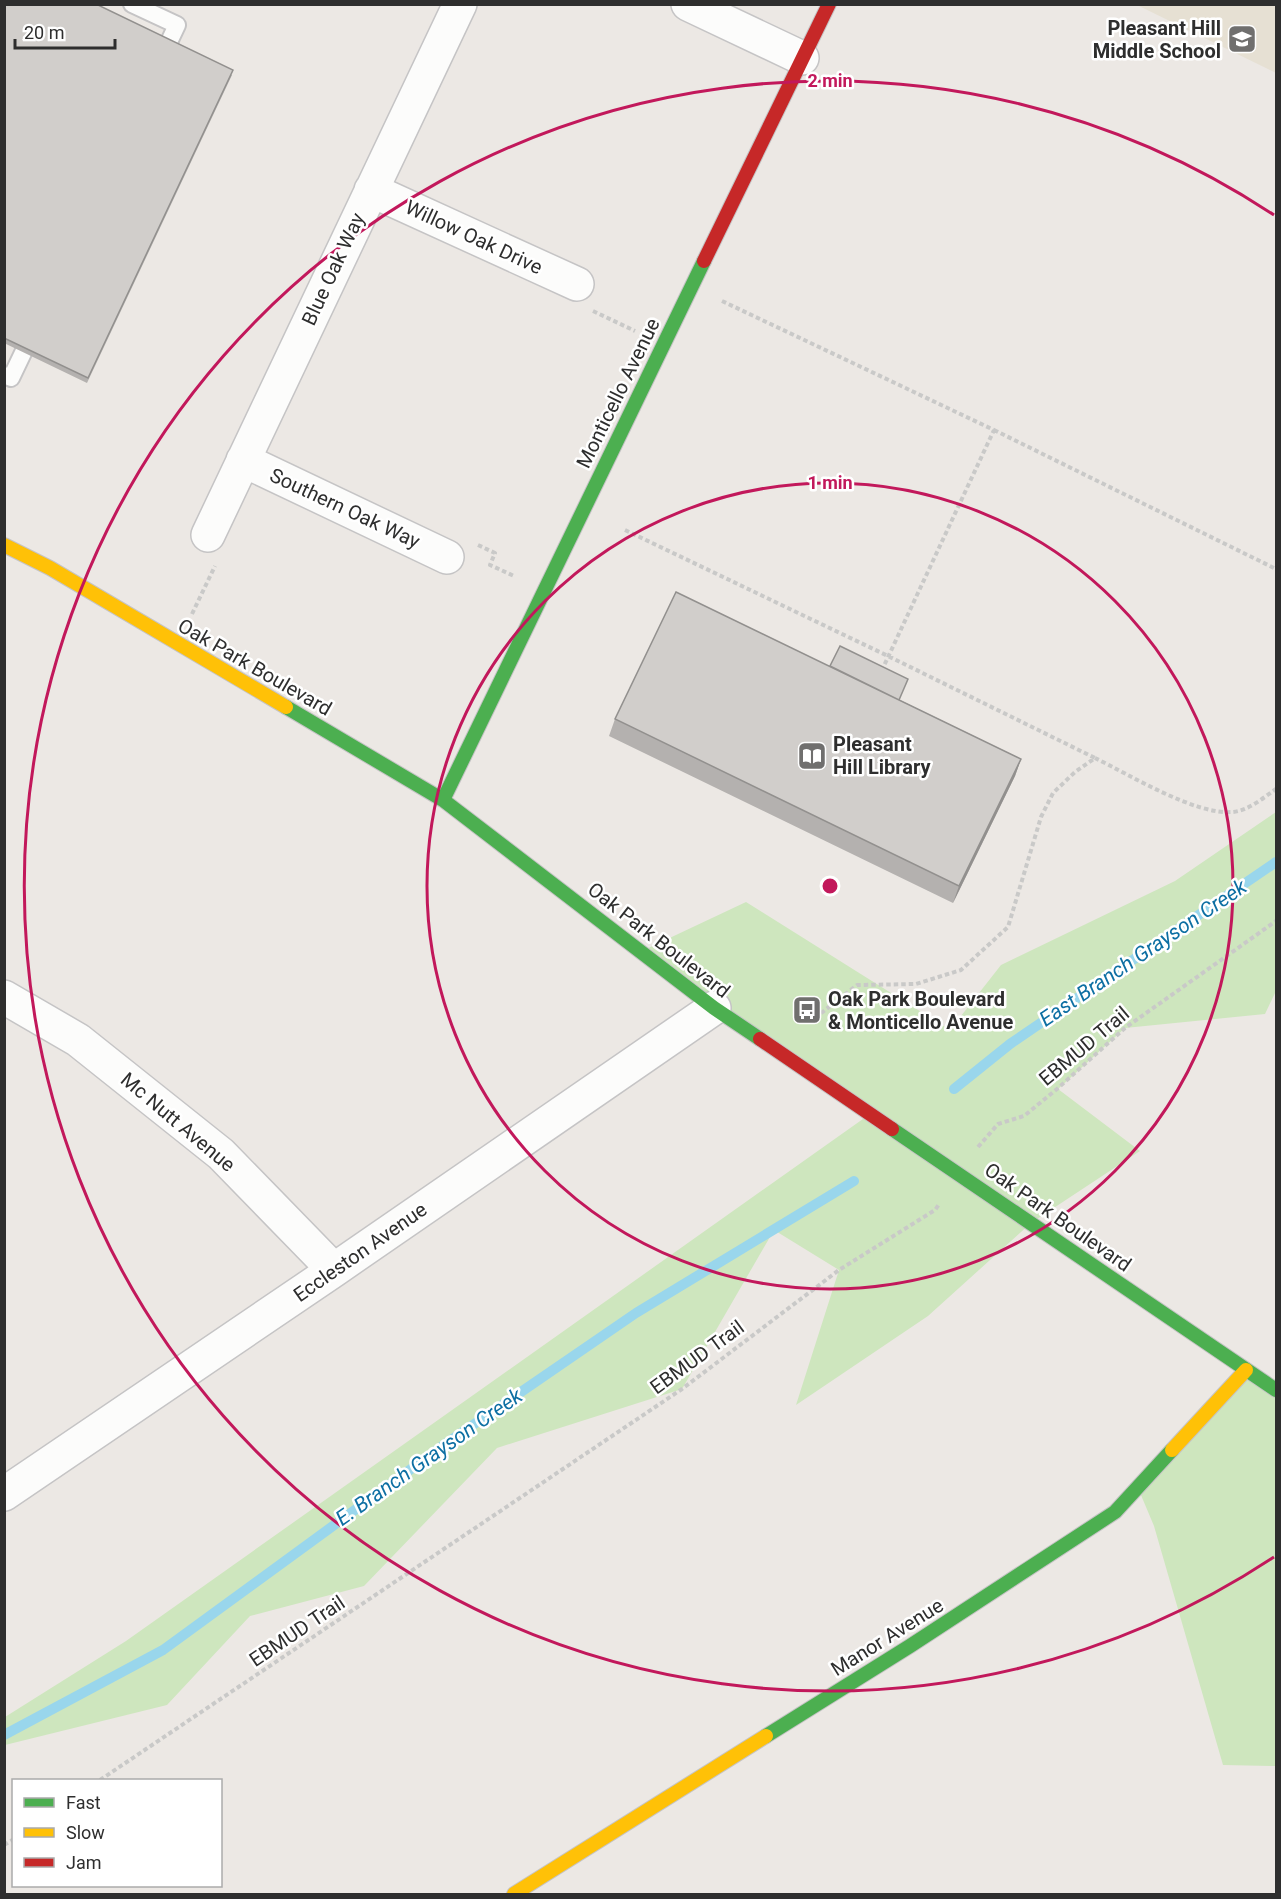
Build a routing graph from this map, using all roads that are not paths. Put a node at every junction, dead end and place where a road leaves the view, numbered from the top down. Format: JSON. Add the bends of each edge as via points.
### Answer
{"nodes":[{"id":1,"x":132,"y":4,"type":"edge"},
{"id":2,"x":460,"y":4,"type":"edge"},
{"id":3,"x":688,"y":4,"type":"edge"},
{"id":4,"x":829,"y":4,"type":"edge"},
{"id":5,"x":802,"y":58,"type":"junction"},
{"id":6,"x":152,"y":79,"type":"edge"},
{"id":7,"x":370,"y":190,"type":"junction"},
{"id":8,"x":577,"y":284,"type":"road end"},
{"id":9,"x":36,"y":324,"type":"edge"},
{"id":10,"x":4,"y":375,"type":"edge"},
{"id":11,"x":243,"y":460,"type":"junction"},
{"id":12,"x":208,"y":535,"type":"road end"},
{"id":13,"x":4,"y":545,"type":"edge"},
{"id":14,"x":447,"y":556,"type":"road end"},
{"id":15,"x":443,"y":800,"type":"junction"},
{"id":16,"x":4,"y":997,"type":"edge"},
{"id":17,"x":714,"y":1008,"type":"junction"},
{"id":18,"x":334,"y":1270,"type":"junction"},
{"id":19,"x":1246,"y":1370,"type":"junction"},
{"id":20,"x":1276,"y":1390,"type":"edge"},
{"id":21,"x":4,"y":1494,"type":"edge"},
{"id":22,"x":514,"y":1894,"type":"edge"}],
"edges":[{"from":1,"to":6,"type":"lane","via":[[177,25]]},
{"from":2,"to":7,"type":"street","name":"Blue Oak Way"},
{"from":3,"to":5,"type":"street"},
{"from":4,"to":5,"type":"street","name":"Monticello Avenue"},
{"from":5,"to":15,"type":"street","name":"Monticello Avenue"},
{"from":7,"to":8,"type":"street","name":"Willow Oak Drive"},
{"from":7,"to":11,"type":"street","name":"Blue Oak Way"},
{"from":9,"to":10,"type":"lane","via":[[11,378]]},
{"from":11,"to":12,"type":"street","name":"Blue Oak Way"},
{"from":11,"to":14,"type":"street","name":"Southern Oak Way"},
{"from":13,"to":15,"type":"street","name":"Oak Park Boulevard","via":[[50,568]]},
{"from":15,"to":17,"type":"street","name":"Oak Park Boulevard"},
{"from":16,"to":18,"type":"street","name":"Mc Nutt Avenue","via":[[78,1040],[221,1154]]},
{"from":17,"to":18,"type":"street","name":"Eccleston Avenue"},
{"from":17,"to":19,"type":"street","name":"Oak Park Boulevard"},
{"from":18,"to":21,"type":"street","name":"Eccleston Avenue"},
{"from":19,"to":20,"type":"street","name":"Oak Park Boulevard"},
{"from":19,"to":22,"type":"street","name":"Manor Avenue","via":[[1115,1512],[901,1652]]}]}
